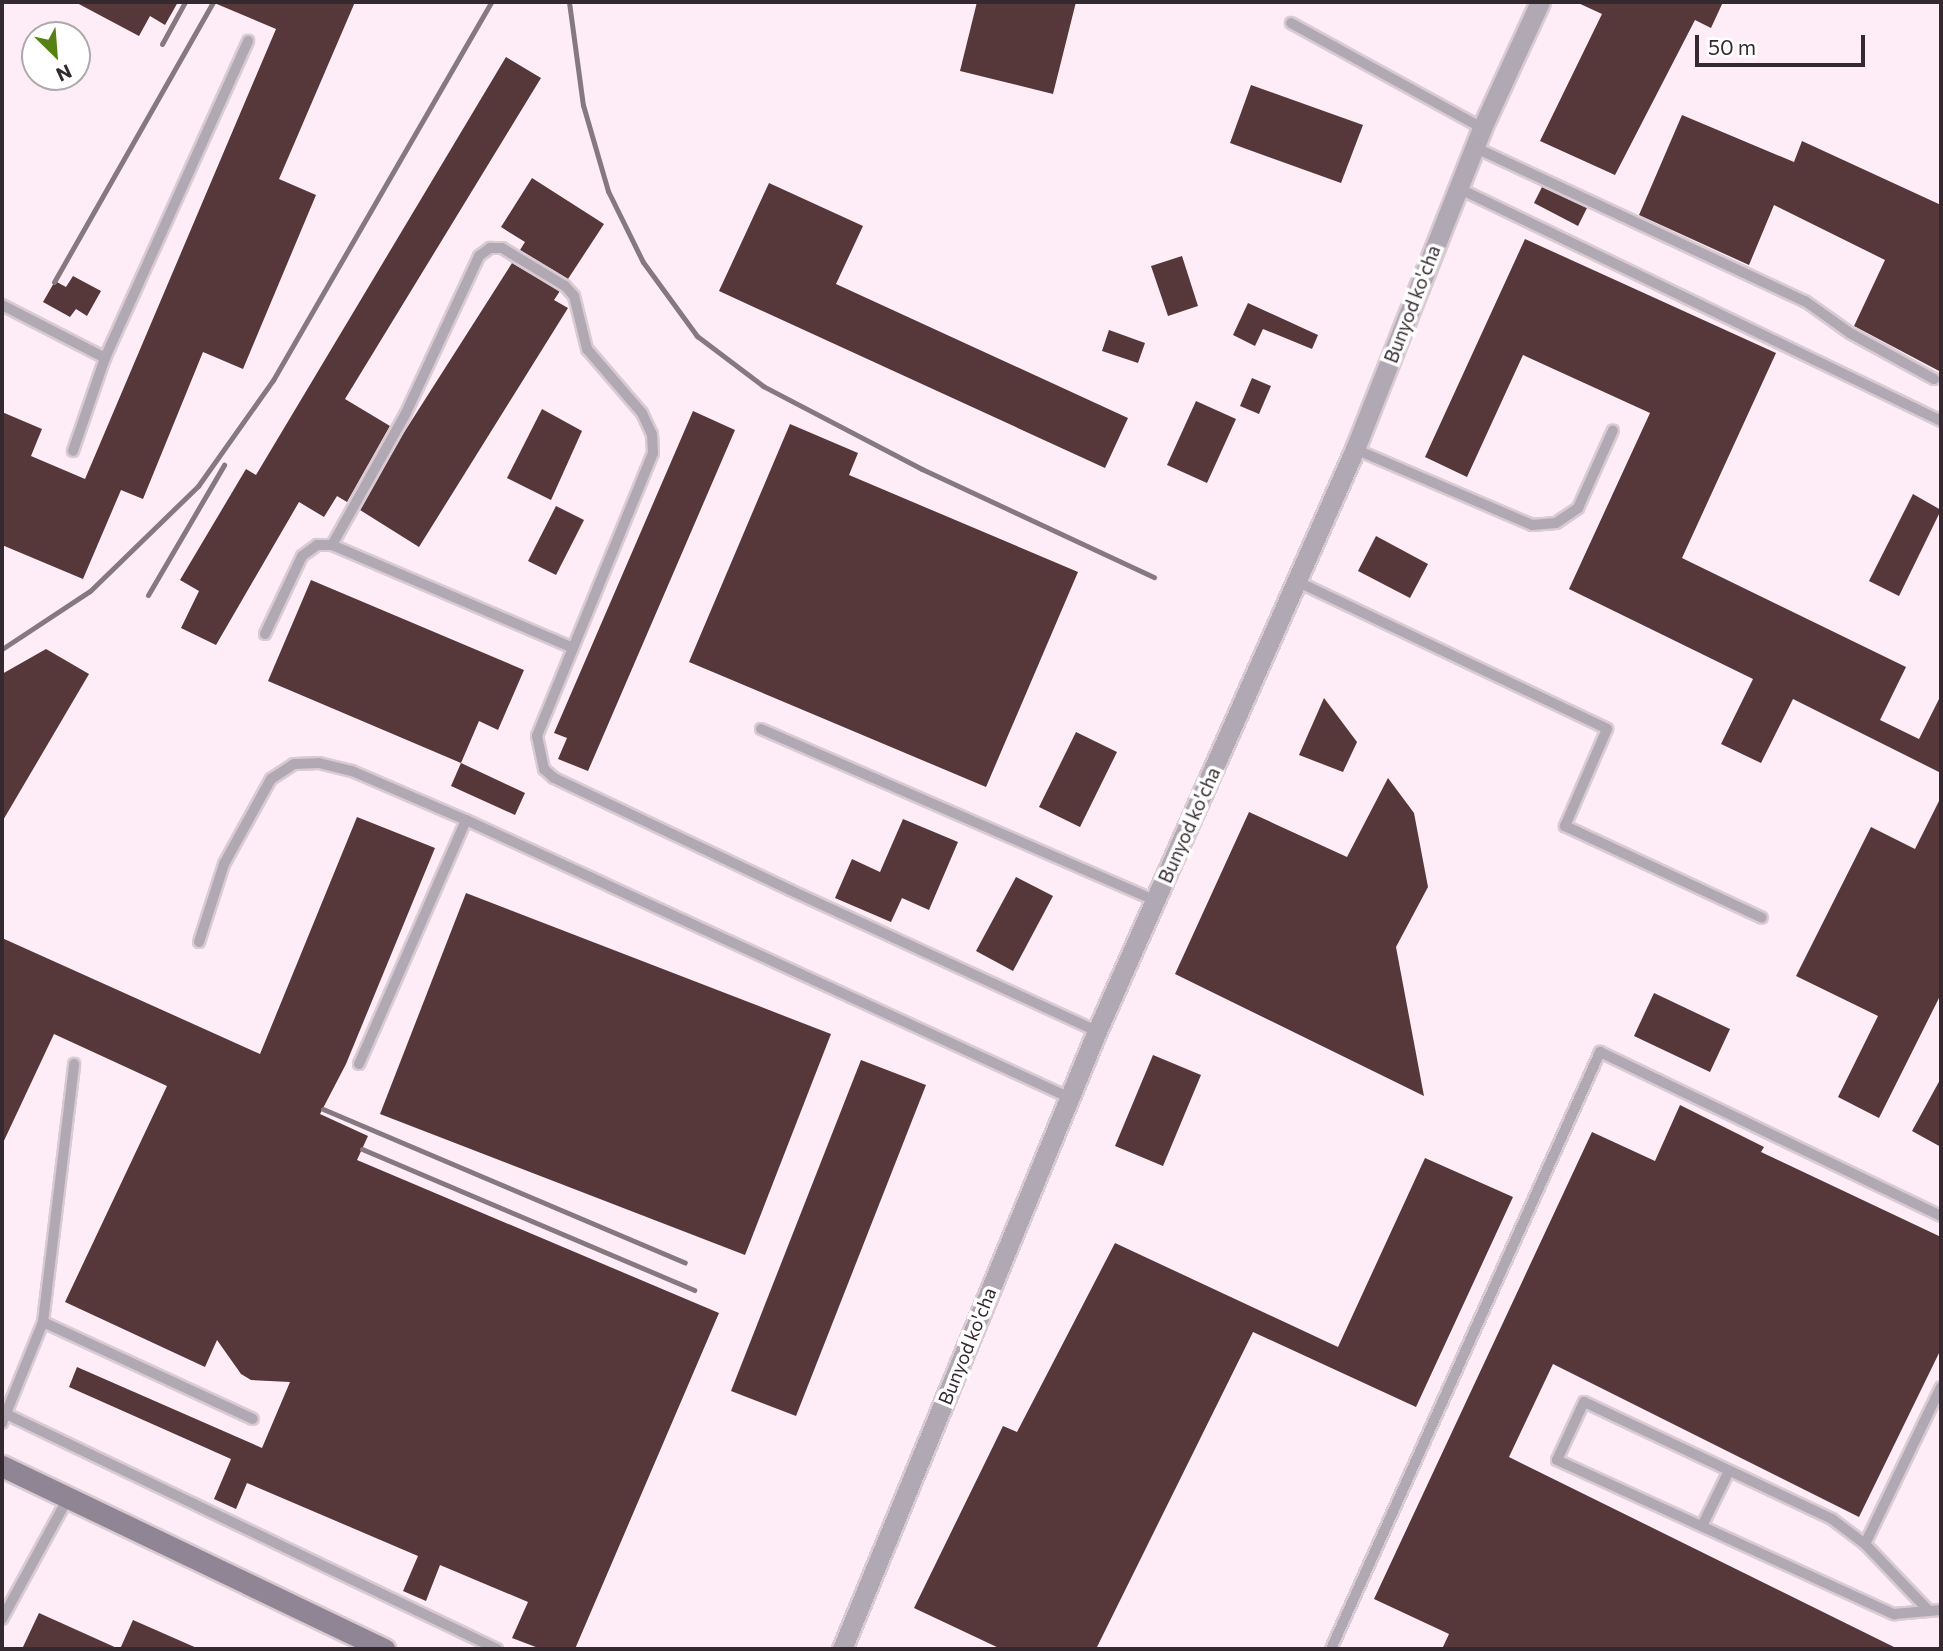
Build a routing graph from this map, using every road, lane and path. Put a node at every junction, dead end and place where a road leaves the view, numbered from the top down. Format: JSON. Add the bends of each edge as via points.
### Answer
{"nodes":[{"id":1,"x":1539,"y":2,"type":"edge"},
{"id":2,"x":1291,"y":23,"type":"dead end"},
{"id":3,"x":248,"y":41,"type":"dead end"},
{"id":4,"x":1482,"y":128,"type":"junction"},
{"id":5,"x":1474,"y":147,"type":"junction"},
{"id":6,"x":1458,"y":188,"type":"junction"},
{"id":7,"x":2,"y":305,"type":"edge"},
{"id":8,"x":105,"y":358,"type":"junction"},
{"id":9,"x":1934,"y":379,"type":"dead end"},
{"id":10,"x":1941,"y":421,"type":"edge"},
{"id":11,"x":1613,"y":430,"type":"dead end"},
{"id":12,"x":1355,"y":449,"type":"junction"},
{"id":13,"x":73,"y":451,"type":"dead end"},
{"id":14,"x":332,"y":545,"type":"junction"},
{"id":15,"x":1296,"y":581,"type":"junction"},
{"id":16,"x":265,"y":634,"type":"dead end"},
{"id":17,"x":573,"y":648,"type":"junction"},
{"id":18,"x":761,"y":729,"type":"dead end"},
{"id":19,"x":466,"y":820,"type":"junction"},
{"id":20,"x":1155,"y":900,"type":"junction"},
{"id":21,"x":1762,"y":918,"type":"dead end"},
{"id":22,"x":199,"y":942,"type":"dead end"},
{"id":23,"x":1097,"y":1031,"type":"junction"},
{"id":24,"x":74,"y":1064,"type":"dead end"},
{"id":25,"x":359,"y":1065,"type":"dead end"},
{"id":26,"x":1070,"y":1098,"type":"junction"},
{"id":27,"x":1941,"y":1216,"type":"edge"},
{"id":28,"x":43,"y":1322,"type":"junction"},
{"id":29,"x":1941,"y":1387,"type":"edge"},
{"id":30,"x":3,"y":1416,"type":"edge"},
{"id":31,"x":253,"y":1419,"type":"dead end"},
{"id":32,"x":2,"y":1466,"type":"edge"},
{"id":33,"x":1729,"y":1471,"type":"junction"},
{"id":34,"x":68,"y":1498,"type":"junction"},
{"id":35,"x":1702,"y":1526,"type":"junction"},
{"id":36,"x":1865,"y":1544,"type":"junction"},
{"id":37,"x":1941,"y":1610,"type":"edge"},
{"id":38,"x":1929,"y":1611,"type":"junction"},
{"id":39,"x":2,"y":1619,"type":"edge"},
{"id":40,"x":384,"y":1649,"type":"edge"},
{"id":41,"x":497,"y":1649,"type":"edge"},
{"id":42,"x":842,"y":1649,"type":"edge"},
{"id":43,"x":1331,"y":1649,"type":"edge"}],
"edges":[{"from":1,"to":4,"type":"street","name":"Bunyod ko'cha"},
{"from":2,"to":4,"type":"lane"},
{"from":3,"to":8,"type":"lane"},
{"from":4,"to":5,"type":"street","name":"Bunyod ko'cha"},
{"from":5,"to":6,"type":"street","name":"Bunyod ko'cha"},
{"from":5,"to":9,"type":"lane","via":[[1805,301],[1850,333]]},
{"from":6,"to":10,"type":"lane"},
{"from":6,"to":12,"type":"street","name":"Bunyod ko'cha"},
{"from":7,"to":8,"type":"lane"},
{"from":8,"to":13,"type":"lane"},
{"from":11,"to":12,"type":"lane","via":[[1578,508],[1556,523],[1532,525]]},
{"from":12,"to":15,"type":"street","name":"Bunyod ko'cha"},
{"from":14,"to":16,"type":"lane","via":[[317,545],[302,556]]},
{"from":14,"to":17,"type":"lane"},
{"from":14,"to":17,"type":"lane","via":[[405,415],[480,256],[490,248],[502,248],[574,296],[587,349],[642,413],[652,433],[653,453]]},
{"from":15,"to":20,"type":"street","name":"Bunyod ko'cha"},
{"from":15,"to":21,"type":"lane","via":[[1607,729],[1565,826]]},
{"from":17,"to":23,"type":"lane","via":[[537,736],[537,753],[554,778]]},
{"from":18,"to":20,"type":"lane"},
{"from":19,"to":22,"type":"lane","via":[[352,771],[319,763],[294,764],[271,779],[224,864]]},
{"from":19,"to":25,"type":"lane"},
{"from":19,"to":26,"type":"lane"},
{"from":20,"to":23,"type":"street","name":"Bunyod ko'cha"},
{"from":23,"to":26,"type":"street","name":"Bunyod ko'cha"},
{"from":24,"to":28,"type":"lane"},
{"from":26,"to":42,"type":"street","name":"Bunyod ko'cha"},
{"from":27,"to":43,"type":"lane","via":[[1600,1052]]},
{"from":28,"to":30,"type":"lane"},
{"from":28,"to":31,"type":"lane"},
{"from":29,"to":36,"type":"lane"},
{"from":30,"to":41,"type":"lane"},
{"from":32,"to":34,"type":"street"},
{"from":33,"to":35,"type":"lane"},
{"from":33,"to":35,"type":"lane","via":[[1584,1402],[1557,1460]]},
{"from":33,"to":36,"type":"lane","via":[[1832,1518]]},
{"from":34,"to":39,"type":"lane"},
{"from":34,"to":40,"type":"street"},
{"from":35,"to":38,"type":"lane","via":[[1894,1614]]},
{"from":36,"to":38,"type":"lane"},
{"from":37,"to":38,"type":"lane"}]}
